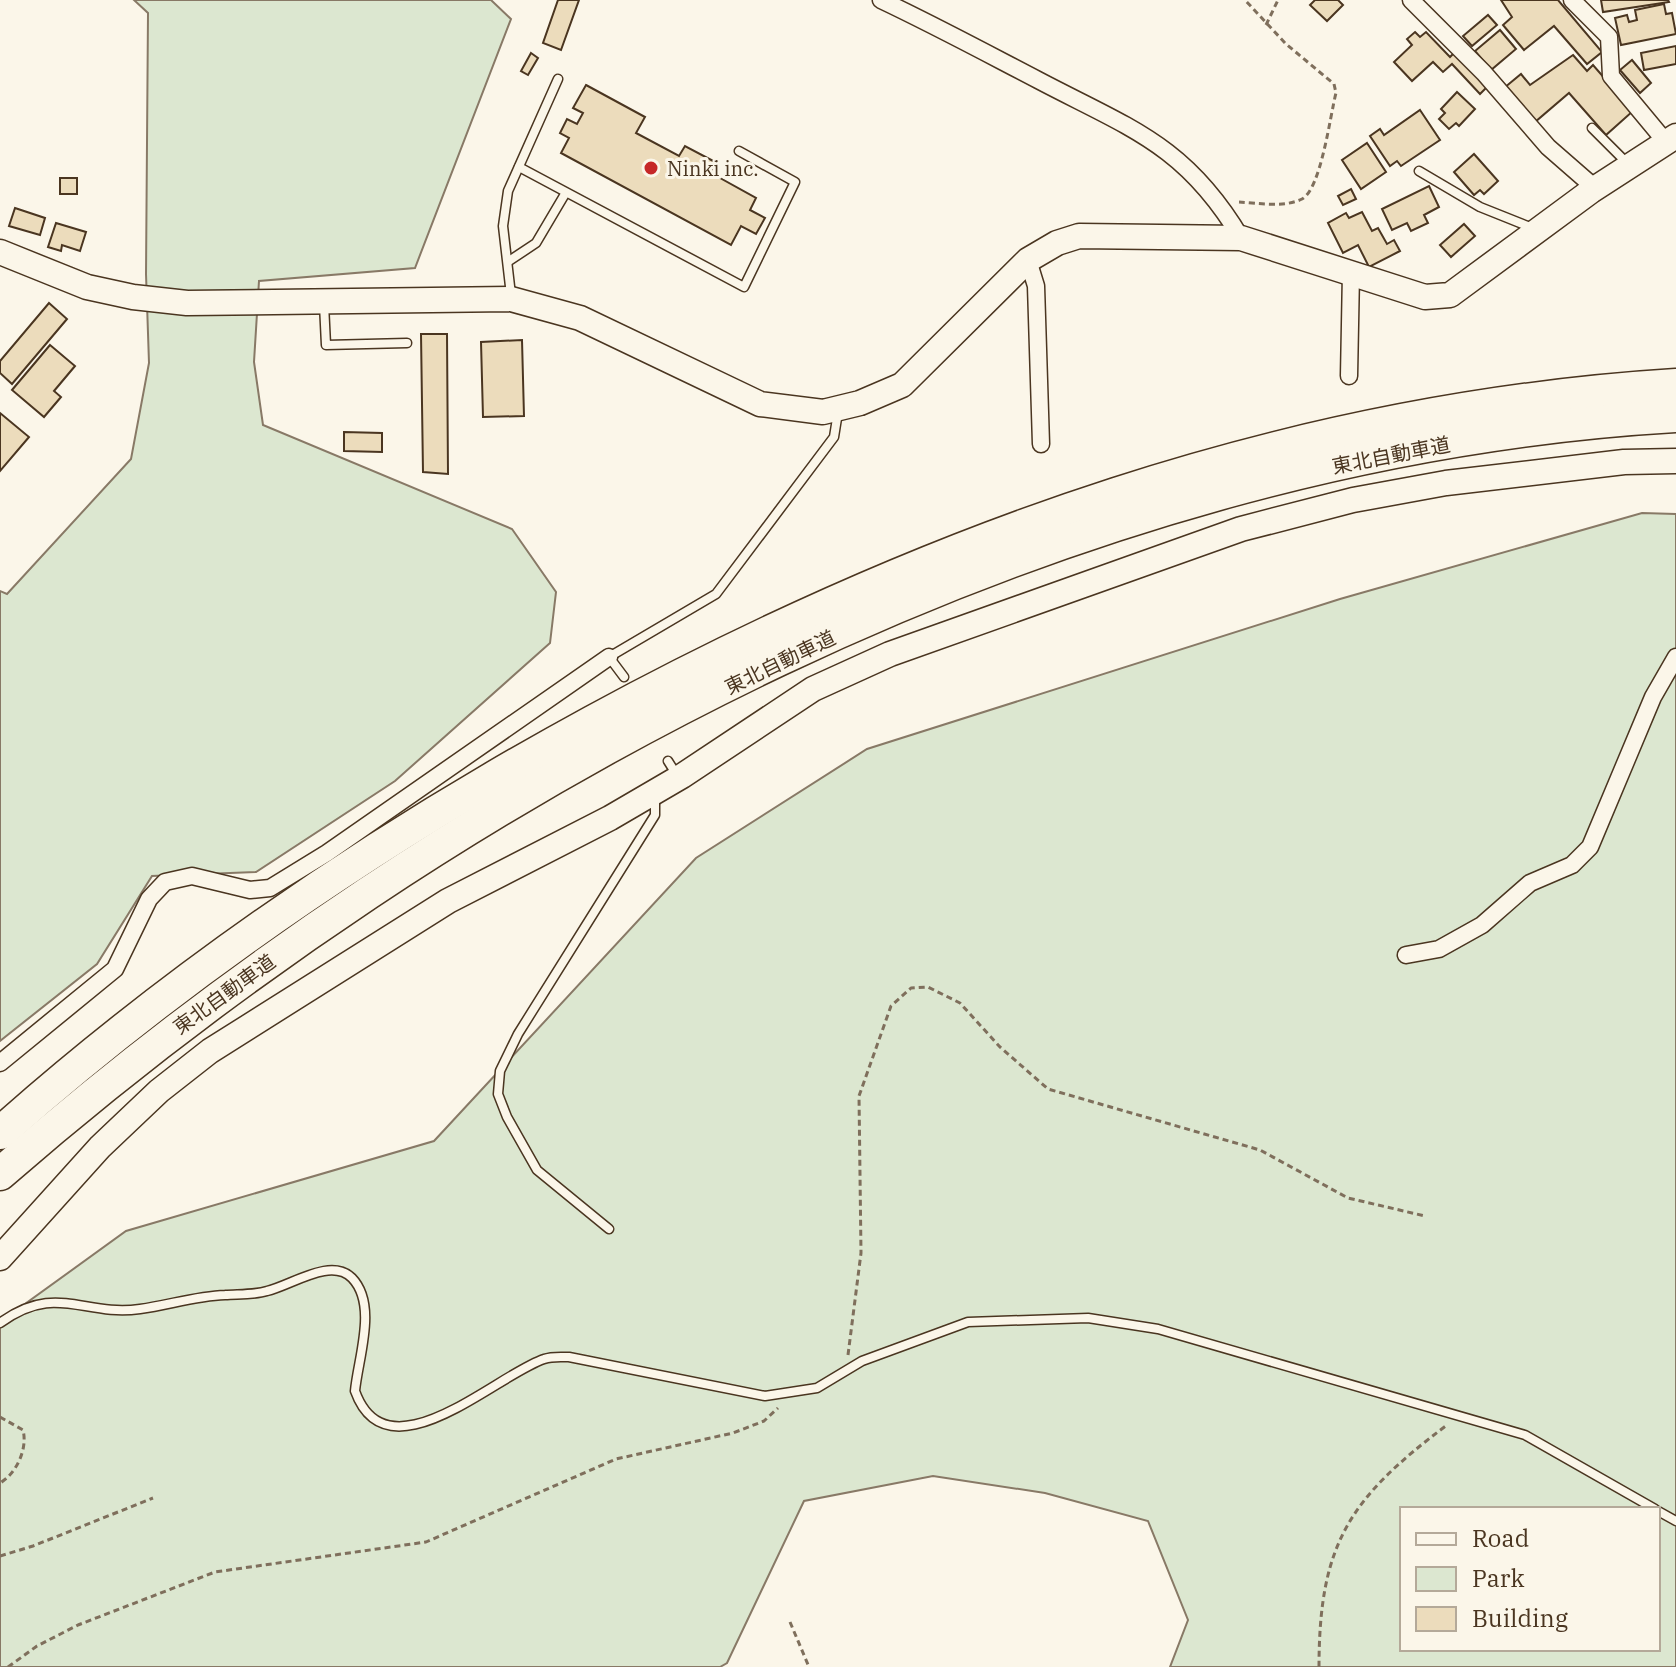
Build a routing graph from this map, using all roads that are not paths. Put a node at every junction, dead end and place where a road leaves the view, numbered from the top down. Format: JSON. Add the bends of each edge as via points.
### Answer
{"nodes":[{"id":1,"x":1411,"y":0,"type":"edge"},
{"id":2,"x":1572,"y":0,"type":"edge"},
{"id":3,"x":892,"y":3,"type":"edge"},
{"id":4,"x":558,"y":79,"type":"dead end"},
{"id":5,"x":1592,"y":128,"type":"dead end"},
{"id":6,"x":1670,"y":138,"type":"edge"},
{"id":7,"x":739,"y":151,"type":"dead end"},
{"id":8,"x":1629,"y":165,"type":"junction"},
{"id":9,"x":519,"y":167,"type":"junction"},
{"id":10,"x":1419,"y":171,"type":"dead end"},
{"id":11,"x":1595,"y":188,"type":"junction"},
{"id":12,"x":565,"y":194,"type":"junction"},
{"id":13,"x":1540,"y":230,"type":"junction"},
{"id":14,"x":1241,"y":238,"type":"junction"},
{"id":15,"x":0,"y":252,"type":"edge"},
{"id":16,"x":1028,"y":260,"type":"junction"},
{"id":17,"x":509,"y":261,"type":"junction"},
{"id":18,"x":1351,"y":273,"type":"junction"},
{"id":19,"x":324,"y":299,"type":"junction"},
{"id":20,"x":511,"y":299,"type":"junction"},
{"id":21,"x":407,"y":343,"type":"dead end"},
{"id":22,"x":1349,"y":376,"type":"dead end"},
{"id":23,"x":1676,"y":385,"type":"edge"},
{"id":24,"x":838,"y":410,"type":"junction"},
{"id":25,"x":1676,"y":416,"type":"edge"},
{"id":26,"x":1041,"y":444,"type":"dead end"},
{"id":27,"x":1676,"y":461,"type":"edge"},
{"id":28,"x":609,"y":657,"type":"junction"},
{"id":29,"x":1676,"y":657,"type":"edge"},
{"id":30,"x":624,"y":677,"type":"dead end"},
{"id":31,"x":655,"y":791,"type":"junction"},
{"id":32,"x":1406,"y":955,"type":"dead end"},
{"id":33,"x":0,"y":1063,"type":"edge"},
{"id":34,"x":0,"y":1133,"type":"edge"},
{"id":35,"x":0,"y":1174,"type":"edge"},
{"id":36,"x":609,"y":1229,"type":"dead end"},
{"id":37,"x":0,"y":1258,"type":"edge"},
{"id":38,"x":0,"y":1323,"type":"edge"},
{"id":39,"x":1651,"y":1507,"type":"edge"}],
"edges":[{"from":1,"to":11,"type":"street","via":[[1548,147]]},
{"from":2,"to":6,"type":"street","via":[[1609,37],[1611,76]]},
{"from":3,"to":14,"type":"street","via":[[1146,134],[1219,201]]},
{"from":4,"to":9,"type":"lane"},
{"from":5,"to":8,"type":"lane"},
{"from":6,"to":8,"type":"street"},
{"from":7,"to":12,"type":"lane","via":[[795,182],[744,287]]},
{"from":8,"to":11,"type":"street"},
{"from":9,"to":12,"type":"lane"},
{"from":9,"to":17,"type":"lane","via":[[508,191],[503,226]]},
{"from":10,"to":13,"type":"lane","via":[[1480,207]]},
{"from":11,"to":13,"type":"street"},
{"from":12,"to":17,"type":"lane","via":[[536,243]]},
{"from":13,"to":18,"type":"street","via":[[1450,295],[1425,297]]},
{"from":14,"to":16,"type":"street","via":[[1079,236]]},
{"from":14,"to":18,"type":"street"},
{"from":15,"to":19,"type":"street","via":[[87,287],[133,297],[187,303]]},
{"from":16,"to":24,"type":"street","via":[[902,385]]},
{"from":16,"to":26,"type":"street","via":[[1036,286]]},
{"from":17,"to":20,"type":"lane"},
{"from":18,"to":22,"type":"street"},
{"from":19,"to":20,"type":"street"},
{"from":19,"to":21,"type":"lane","via":[[326,345]]},
{"from":20,"to":24,"type":"street","via":[[580,318],[760,404],[794,411]]},
{"from":23,"to":34,"type":"highway","name":"東北自動車道","via":[[1479,406],[1214,462],[985,537],[858,590],[671,679],[399,835],[258,928],[157,1003]]},
{"from":24,"to":28,"type":"lane","via":[[834,437],[716,594]]},
{"from":25,"to":35,"type":"highway","name":"東北自動車道","via":[[1483,437],[1225,492],[1106,529],[894,607],[685,709],[418,860],[162,1039]]},
{"from":27,"to":31,"type":"street","via":[[1446,483],[1241,529],[890,654],[813,689],[673,769]]},
{"from":28,"to":30,"type":"lane"},
{"from":28,"to":33,"type":"street","via":[[270,888],[250,890],[192,876],[165,882],[149,899],[115,969]]},
{"from":29,"to":32,"type":"street","via":[[1653,697],[1590,847],[1572,865],[1530,883],[1482,925],[1439,949]]},
{"from":31,"to":36,"type":"lane","via":[[655,815],[500,1071],[498,1094],[537,1170]]},
{"from":31,"to":37,"type":"street","via":[[448,901],[210,1051],[100,1147]]},
{"from":38,"to":39,"type":"lane","via":[[20,1308],[44,1301],[140,1309],[202,1296],[263,1292],[319,1270],[338,1270],[351,1277],[364,1301],[355,1391],[368,1417],[382,1424],[420,1423],[467,1404],[547,1358],[569,1357],[765,1396],[817,1388],[845,1370],[968,1322],[1088,1318],[1158,1329],[1525,1435]]}]}
